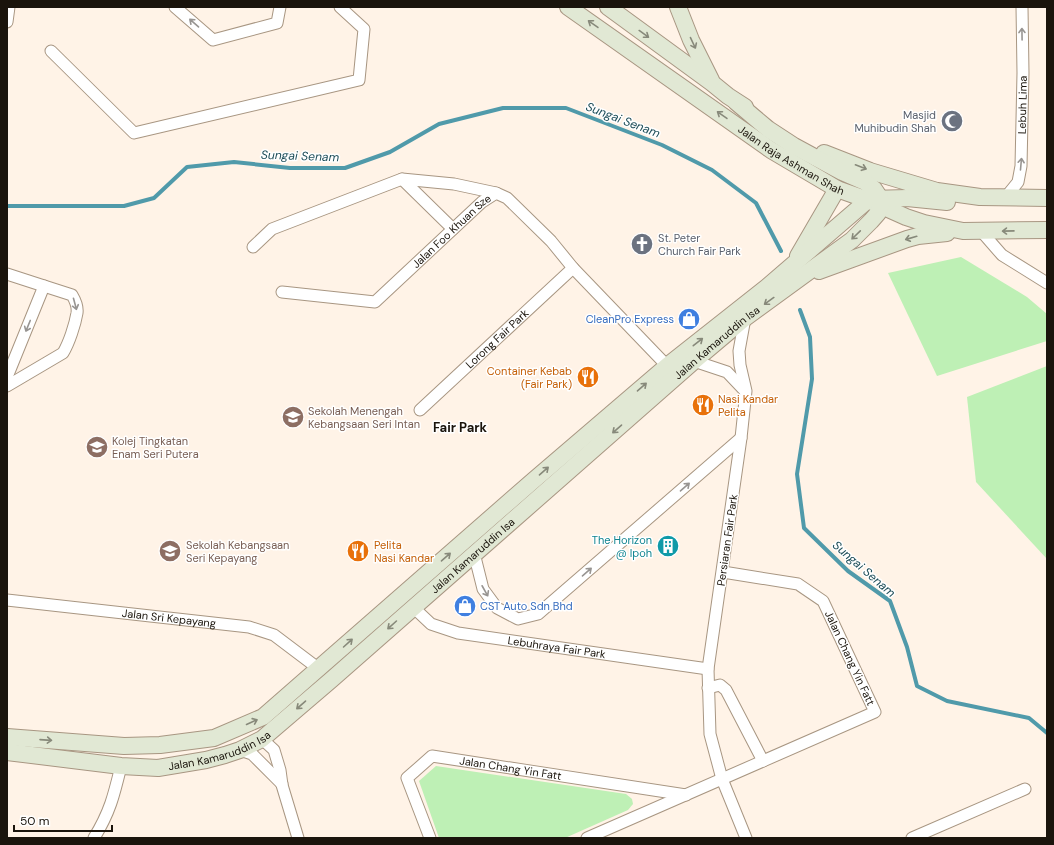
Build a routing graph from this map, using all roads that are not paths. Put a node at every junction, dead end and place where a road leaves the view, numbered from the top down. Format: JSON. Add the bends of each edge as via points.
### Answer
{"nodes":[{"id":1,"x":9,"y":7,"type":"edge"},
{"id":2,"x":175,"y":7,"type":"edge"},
{"id":3,"x":280,"y":7,"type":"edge"},
{"id":4,"x":340,"y":7,"type":"edge"},
{"id":5,"x":568,"y":7,"type":"edge"},
{"id":6,"x":597,"y":7,"type":"edge"},
{"id":7,"x":678,"y":7,"type":"edge"},
{"id":8,"x":1022,"y":7,"type":"edge"},
{"id":9,"x":612,"y":8,"type":"edge"},
{"id":10,"x":7,"y":22,"type":"edge"},
{"id":11,"x":51,"y":51,"type":"dead end"},
{"id":12,"x":712,"y":83,"type":"junction"},
{"id":13,"x":736,"y":102,"type":"junction"},
{"id":14,"x":402,"y":179,"type":"junction"},
{"id":15,"x":837,"y":189,"type":"junction"},
{"id":16,"x":496,"y":193,"type":"junction"},
{"id":17,"x":980,"y":197,"type":"junction"},
{"id":18,"x":1005,"y":198,"type":"junction"},
{"id":19,"x":1047,"y":198,"type":"edge"},
{"id":20,"x":877,"y":201,"type":"junction"},
{"id":21,"x":453,"y":229,"type":"junction"},
{"id":22,"x":1047,"y":230,"type":"edge"},
{"id":23,"x":963,"y":231,"type":"junction"},
{"id":24,"x":981,"y":231,"type":"junction"},
{"id":25,"x":253,"y":247,"type":"dead end"},
{"id":26,"x":573,"y":268,"type":"junction"},
{"id":27,"x":796,"y":273,"type":"junction"},
{"id":28,"x":7,"y":274,"type":"edge"},
{"id":29,"x":1047,"y":283,"type":"edge"},
{"id":30,"x":44,"y":286,"type":"junction"},
{"id":31,"x":282,"y":292,"type":"dead end"},
{"id":32,"x":745,"y":318,"type":"junction"},
{"id":33,"x":694,"y":361,"type":"junction"},
{"id":34,"x":672,"y":371,"type":"junction"},
{"id":35,"x":7,"y":377,"type":"edge"},
{"id":36,"x":7,"y":386,"type":"edge"},
{"id":37,"x":746,"y":391,"type":"junction"},
{"id":38,"x":420,"y":410,"type":"dead end"},
{"id":39,"x":741,"y":438,"type":"junction"},
{"id":40,"x":474,"y":554,"type":"junction"},
{"id":41,"x":723,"y":572,"type":"junction"},
{"id":42,"x":7,"y":600,"type":"edge"},
{"id":43,"x":413,"y":607,"type":"junction"},
{"id":44,"x":319,"y":669,"type":"junction"},
{"id":45,"x":708,"y":669,"type":"junction"},
{"id":46,"x":331,"y":680,"type":"junction"},
{"id":47,"x":708,"y":688,"type":"junction"},
{"id":48,"x":7,"y":737,"type":"edge"},
{"id":49,"x":214,"y":738,"type":"junction"},
{"id":50,"x":262,"y":739,"type":"junction"},
{"id":51,"x":160,"y":745,"type":"junction"},
{"id":52,"x":240,"y":750,"type":"junction"},
{"id":53,"x":7,"y":752,"type":"edge"},
{"id":54,"x":763,"y":761,"type":"junction"},
{"id":55,"x":121,"y":766,"type":"junction"},
{"id":56,"x":722,"y":780,"type":"junction"},
{"id":57,"x":282,"y":785,"type":"junction"},
{"id":58,"x":1025,"y":789,"type":"dead end"},
{"id":59,"x":686,"y":795,"type":"junction"},
{"id":60,"x":94,"y":838,"type":"edge"},
{"id":61,"x":298,"y":838,"type":"edge"},
{"id":62,"x":430,"y":838,"type":"edge"},
{"id":63,"x":587,"y":838,"type":"edge"},
{"id":64,"x":746,"y":838,"type":"edge"},
{"id":65,"x":912,"y":838,"type":"edge"}],
"edges":[{"from":1,"to":10,"type":"street"},
{"from":3,"to":2,"type":"street","one_way":true,"via":[[277,23],[213,40]]},
{"from":4,"to":11,"type":"street","via":[[364,29],[359,80],[134,133]]},
{"from":15,"to":5,"type":"main road","name":"Jalan Raja Ashman Shah","one_way":true,"via":[[771,150]]},
{"from":6,"to":9,"type":"main road"},
{"from":7,"to":12,"type":"main road","one_way":true},
{"from":18,"to":8,"type":"street","name":"Lebuh Lima","one_way":true,"via":[[1018,182],[1021,166]]},
{"from":9,"to":12,"type":"main road","name":"Jalan Raja Ashman Shah","one_way":true},
{"from":12,"to":13,"type":"main road","name":"Jalan Raja Ashman Shah"},
{"from":13,"to":17,"type":"main road","name":"Jalan Raja Ashman Shah","one_way":true,"via":[[790,135],[870,171],[928,188]]},
{"from":13,"to":20,"type":"main road","via":[[768,129],[794,146],[865,182],[874,189]]},
{"from":14,"to":16,"type":"street","via":[[454,184]]},
{"from":14,"to":21,"type":"street"},
{"from":14,"to":25,"type":"street","via":[[272,229]]},
{"from":15,"to":20,"type":"main road","name":"Jalan Raja Ashman Shah"},
{"from":15,"to":27,"type":"main road"},
{"from":16,"to":21,"type":"street","name":"Jalan Foo Khuan Sze","via":[[482,202]]},
{"from":16,"to":26,"type":"street","name":"Jalan Foo Khuan Sze","via":[[507,198],[551,241]]},
{"from":17,"to":18,"type":"main road","name":"Jalan Raja Ashman Shah"},
{"from":17,"to":20,"type":"main road","via":[[955,202],[907,198]]},
{"from":18,"to":19,"type":"main road","name":"Jalan Raja Ashman Shah"},
{"from":20,"to":23,"type":"main road","name":"Jalan Raja Ashman Shah","via":[[906,217]]},
{"from":20,"to":27,"type":"main road","name":"Jalan Kamaruddin Isa","via":[[878,213],[852,240]]},
{"from":21,"to":31,"type":"street","name":"Jalan Foo Khuan Sze","via":[[375,302]]},
{"from":22,"to":24,"type":"main road","name":"Jalan Raja Ashman Shah","one_way":true},
{"from":23,"to":24,"type":"main road","name":"Jalan Raja Ashman Shah"},
{"from":23,"to":27,"type":"main road","one_way":true,"via":[[918,236]]},
{"from":24,"to":29,"type":"street","via":[[1002,255]]},
{"from":26,"to":34,"type":"street","name":"Jalan Foo Khuan Sze"},
{"from":26,"to":38,"type":"street","name":"Lorong Fair Park"},
{"from":27,"to":32,"type":"main road","name":"Jalan Kamaruddin Isa","one_way":true},
{"from":34,"to":27,"type":"main road","name":"Jalan Kamaruddin Isa","one_way":true},
{"from":28,"to":30,"type":"street"},
{"from":30,"to":35,"type":"street","one_way":true},
{"from":30,"to":36,"type":"street","one_way":true,"via":[[72,295],[76,302],[77,312],[67,345],[63,353]]},
{"from":32,"to":33,"type":"main road","name":"Jalan Kamaruddin Isa"},
{"from":32,"to":37,"type":"street","name":"Persiaran Fair Park","via":[[739,351]]},
{"from":33,"to":34,"type":"main road","name":"Jalan Kamaruddin Isa"},
{"from":33,"to":37,"type":"street","via":[[727,372]]},
{"from":34,"to":40,"type":"main road","name":"Jalan Kamaruddin Isa","one_way":true},
{"from":44,"to":34,"type":"main road","name":"Jalan Kamaruddin Isa","one_way":true,"via":[[499,510]]},
{"from":37,"to":39,"type":"street","name":"Persiaran Fair Park"},
{"from":40,"to":39,"type":"street","one_way":true,"via":[[483,589],[497,608],[518,619],[538,614]]},
{"from":39,"to":41,"type":"street","name":"Persiaran Fair Park"},
{"from":40,"to":43,"type":"main road","name":"Jalan Kamaruddin Isa"},
{"from":41,"to":45,"type":"street","name":"Persiaran Fair Park"},
{"from":41,"to":54,"type":"street","name":"Jalan Chang Yin Fatt","via":[[798,584],[823,601],[875,712]]},
{"from":42,"to":44,"type":"street","name":"Jalan Sri Kepayang","via":[[249,627],[274,635]]},
{"from":43,"to":45,"type":"street","name":"Lebuhraya Fair Park","via":[[431,624],[458,632]]},
{"from":43,"to":46,"type":"main road","name":"Jalan Kamaruddin Isa","one_way":true},
{"from":44,"to":46,"type":"main road"},
{"from":49,"to":44,"type":"main road","name":"Jalan Kamaruddin Isa","one_way":true,"via":[[263,717]]},
{"from":45,"to":47,"type":"street","name":"Persiaran Fair Park"},
{"from":46,"to":50,"type":"main road","name":"Jalan Kamaruddin Isa","one_way":true},
{"from":47,"to":54,"type":"street","via":[[720,685],[726,690]]},
{"from":47,"to":56,"type":"street","name":"Persiaran Fair Park","via":[[710,734]]},
{"from":48,"to":51,"type":"main road","name":"Jalan Kamaruddin Isa","one_way":true,"via":[[124,746]]},
{"from":49,"to":50,"type":"main road","via":[[225,742],[249,735]]},
{"from":49,"to":51,"type":"main road","name":"Jalan Kamaruddin Isa"},
{"from":50,"to":52,"type":"main road","name":"Jalan Kamaruddin Isa"},
{"from":50,"to":57,"type":"street","via":[[274,750]]},
{"from":51,"to":55,"type":"main road","via":[[131,758]]},
{"from":52,"to":55,"type":"main road","name":"Jalan Kamaruddin Isa","via":[[206,760],[158,768]]},
{"from":52,"to":57,"type":"street","via":[[252,754]]},
{"from":53,"to":55,"type":"main road","name":"Jalan Kamaruddin Isa"},
{"from":54,"to":56,"type":"street","name":"Jalan Chang Yin Fatt"},
{"from":55,"to":60,"type":"street","via":[[114,798]]},
{"from":56,"to":59,"type":"street","name":"Jalan Chang Yin Fatt"},
{"from":56,"to":64,"type":"street","name":"Persiaran Fair Park"},
{"from":57,"to":61,"type":"street"},
{"from":58,"to":65,"type":"street"},
{"from":59,"to":62,"type":"street","name":"Jalan Chang Yin Fatt","via":[[432,756],[407,778]]},
{"from":59,"to":63,"type":"street","name":"Jalan Chang Yin Fatt"}]}
